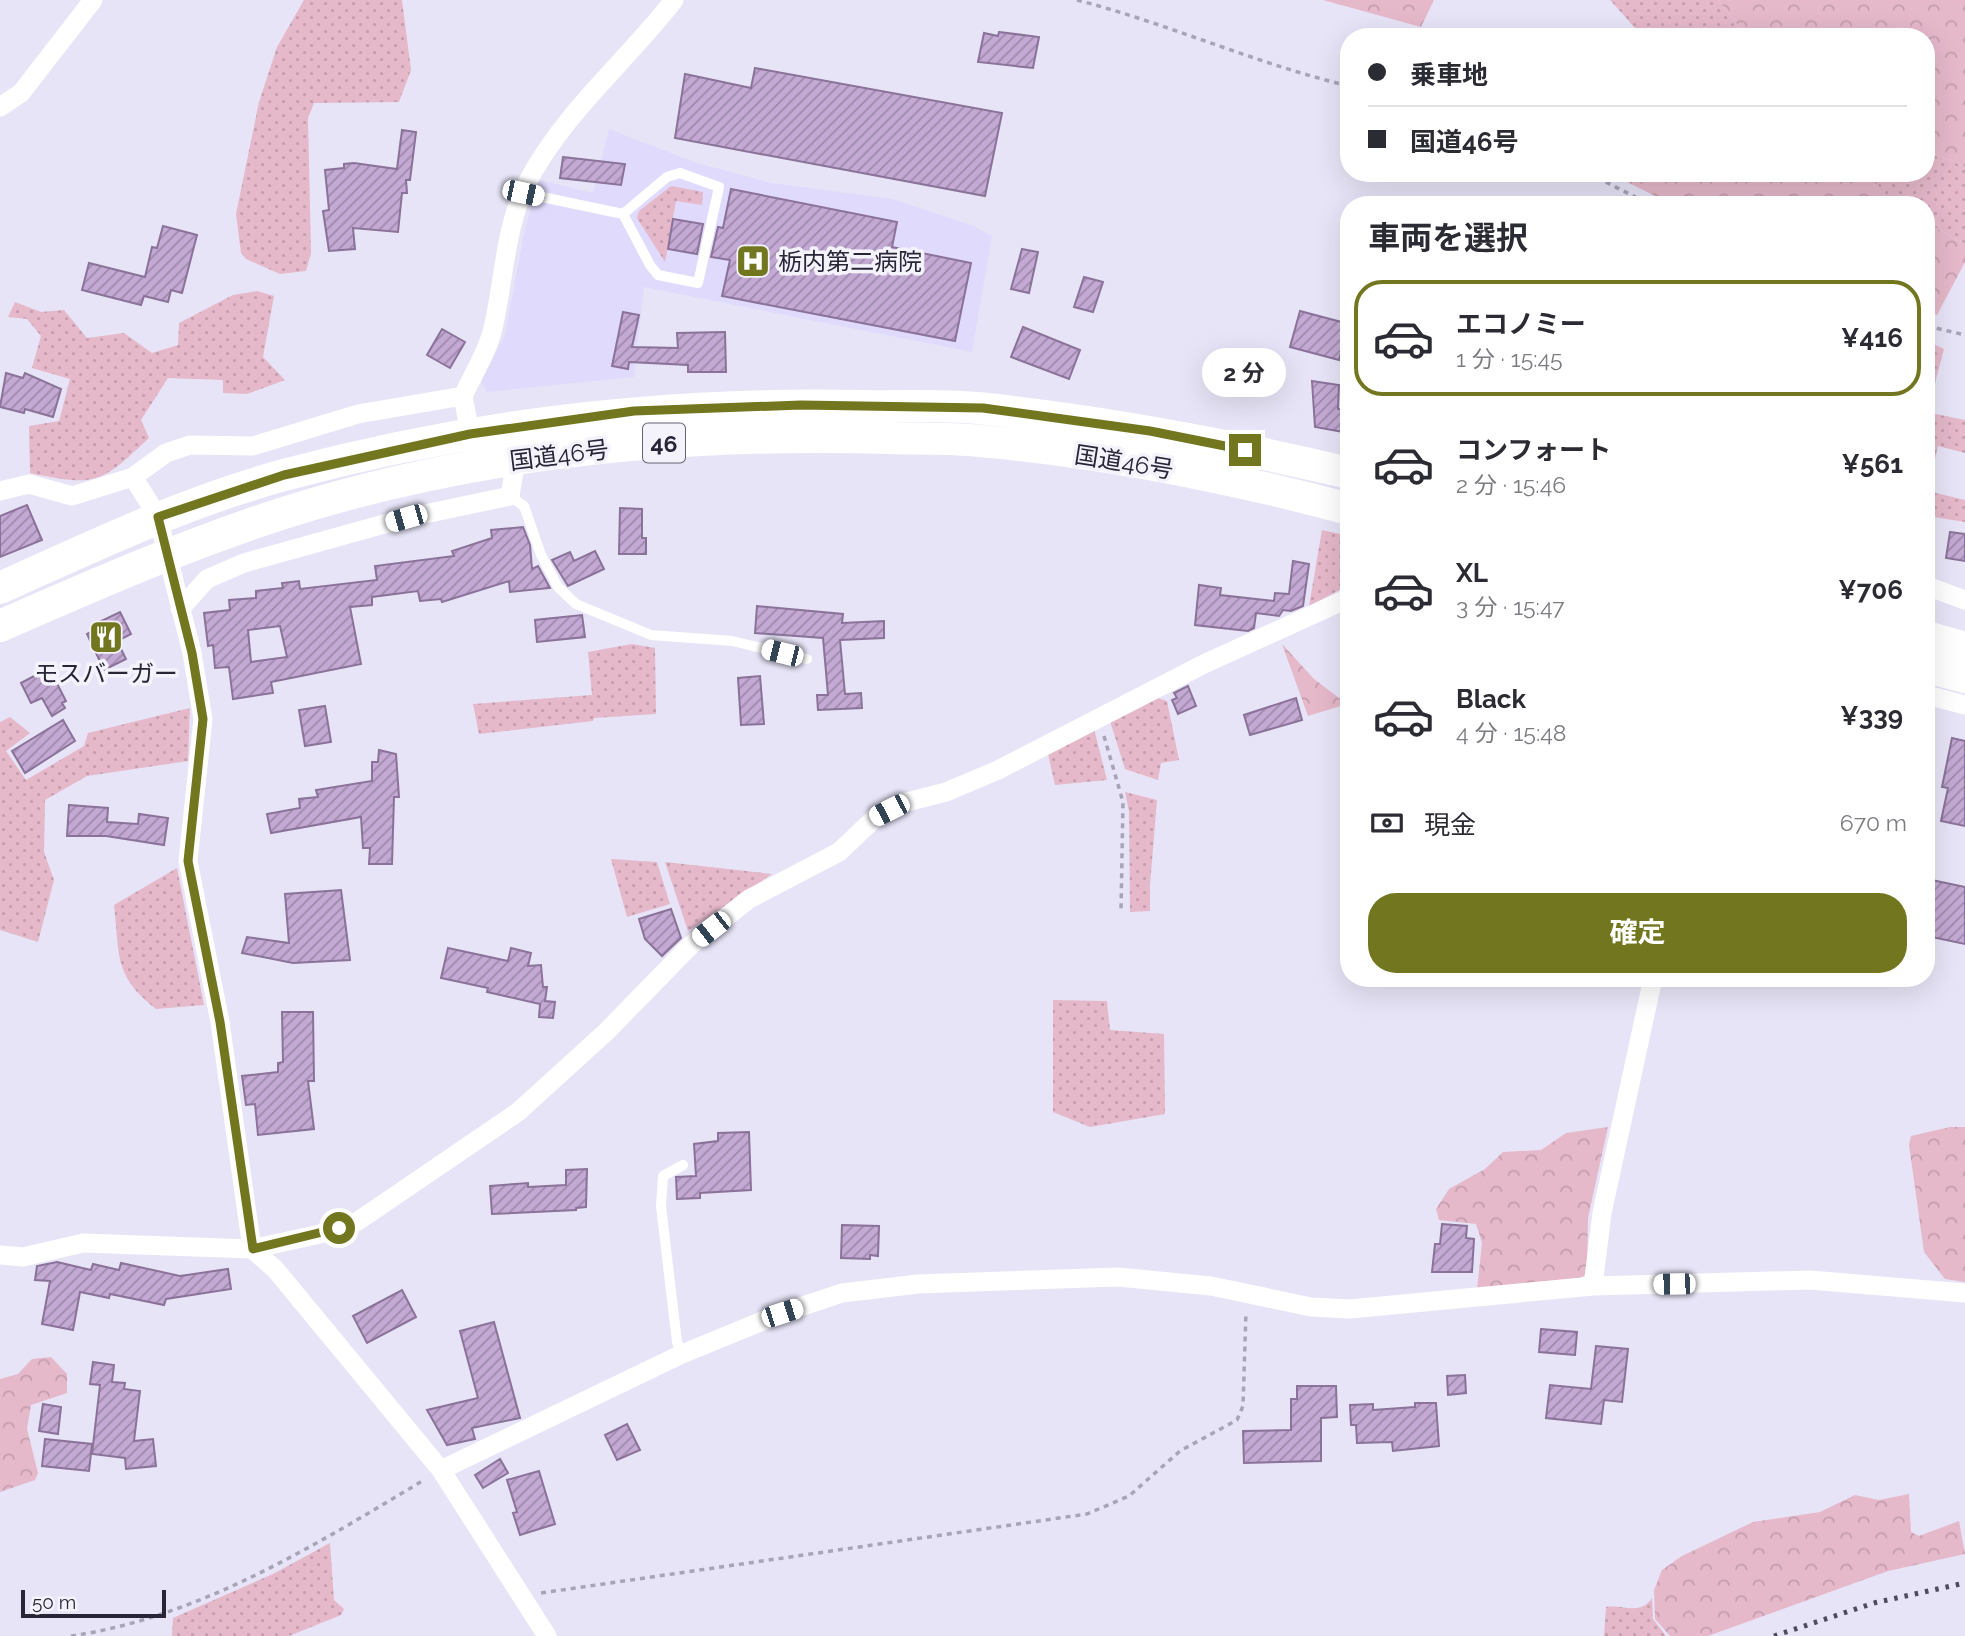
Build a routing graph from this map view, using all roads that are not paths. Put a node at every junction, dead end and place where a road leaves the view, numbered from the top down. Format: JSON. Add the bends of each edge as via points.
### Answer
{"nodes":[{"id":1,"x":93,"y":0,"type":"edge"},
{"id":2,"x":674,"y":0,"type":"edge"},
{"id":3,"x":0,"y":107,"type":"edge"},
{"id":4,"x":523,"y":193,"type":"junction"},
{"id":5,"x":623,"y":214,"type":"junction"},
{"id":6,"x":463,"y":396,"type":"junction"},
{"id":7,"x":470,"y":434,"type":"junction"},
{"id":8,"x":516,"y":459,"type":"junction"},
{"id":9,"x":1340,"y":471,"type":"edge"},
{"id":10,"x":133,"y":477,"type":"junction"},
{"id":11,"x":0,"y":491,"type":"edge"},
{"id":12,"x":510,"y":496,"type":"junction"},
{"id":13,"x":1340,"y":507,"type":"edge"},
{"id":14,"x":158,"y":517,"type":"junction"},
{"id":15,"x":166,"y":553,"type":"junction"},
{"id":16,"x":0,"y":588,"type":"edge"},
{"id":17,"x":1935,"y":589,"type":"edge"},
{"id":18,"x":1965,"y":600,"type":"edge"},
{"id":19,"x":1340,"y":602,"type":"edge"},
{"id":20,"x":180,"y":608,"type":"junction"},
{"id":21,"x":0,"y":626,"type":"edge"},
{"id":22,"x":1935,"y":640,"type":"edge"},
{"id":23,"x":1965,"y":648,"type":"edge"},
{"id":24,"x":807,"y":659,"type":"dead end"},
{"id":25,"x":1935,"y":669,"type":"edge"},
{"id":26,"x":1965,"y":677,"type":"edge"},
{"id":27,"x":1935,"y":697,"type":"edge"},
{"id":28,"x":1965,"y":705,"type":"edge"},
{"id":29,"x":1651,"y":987,"type":"edge"},
{"id":30,"x":683,"y":1165,"type":"dead end"},
{"id":31,"x":253,"y":1249,"type":"junction"},
{"id":32,"x":0,"y":1255,"type":"edge"},
{"id":33,"x":1592,"y":1286,"type":"junction"},
{"id":34,"x":1965,"y":1293,"type":"edge"},
{"id":35,"x":682,"y":1354,"type":"junction"},
{"id":36,"x":441,"y":1470,"type":"junction"},
{"id":37,"x":547,"y":1636,"type":"edge"}],
"edges":[{"from":1,"to":3,"type":"street","via":[[21,93]]},
{"from":2,"to":4,"type":"street","via":[[576,110]]},
{"from":4,"to":5,"type":"lane"},
{"from":4,"to":6,"type":"street","via":[[493,331]]},
{"from":5,"to":5,"type":"lane","via":[[667,177],[680,173],[719,187],[698,283],[658,275]]},
{"from":6,"to":7,"type":"street"},
{"from":6,"to":10,"type":"street","via":[[358,414],[253,446],[190,445],[166,453]]},
{"from":7,"to":9,"type":"highway","name":"国道46号","number":"46","via":[[634,411],[801,405],[983,408],[1150,431]]},
{"from":7,"to":14,"type":"highway","name":"国道46号","number":"46","via":[[284,475]]},
{"from":8,"to":12,"type":"street"},
{"from":8,"to":13,"type":"highway","name":"国道46号","number":"46","via":[[636,445],[801,435],[980,441],[1143,463]]},
{"from":8,"to":15,"type":"highway","name":"国道46号","number":"46","via":[[379,487]]},
{"from":10,"to":11,"type":"street","via":[[72,496],[29,484]]},
{"from":10,"to":14,"type":"street"},
{"from":12,"to":20,"type":"street","via":[[406,518],[244,563],[207,579]]},
{"from":12,"to":24,"type":"lane","via":[[524,506],[541,555],[558,587],[576,604],[651,635],[732,641]]},
{"from":14,"to":15,"type":"street"},
{"from":14,"to":16,"type":"highway","name":"国道46号","number":"46"},
{"from":15,"to":20,"type":"street"},
{"from":15,"to":21,"type":"highway","name":"国道46号","number":"46"},
{"from":17,"to":18,"type":"street"},
{"from":19,"to":31,"type":"street","via":[[1204,664],[998,771],[903,803],[876,817],[839,852],[749,899],[692,944],[606,1032],[518,1112],[358,1221]]},
{"from":20,"to":31,"type":"street","via":[[203,719],[188,861],[220,1022]]},
{"from":22,"to":23,"type":"highway"},
{"from":25,"to":26,"type":"highway"},
{"from":27,"to":28,"type":"street"},
{"from":29,"to":33,"type":"street","via":[[1602,1213]]},
{"from":30,"to":35,"type":"lane","via":[[663,1176],[661,1206]]},
{"from":31,"to":32,"type":"street","via":[[83,1243],[23,1257]]},
{"from":31,"to":36,"type":"street","via":[[275,1269]]},
{"from":33,"to":34,"type":"street","via":[[1810,1280]]},
{"from":33,"to":35,"type":"street","via":[[1350,1309],[1311,1307],[1211,1286],[1118,1276],[918,1284],[842,1293]]},
{"from":35,"to":36,"type":"street"},
{"from":36,"to":37,"type":"street"}]}
